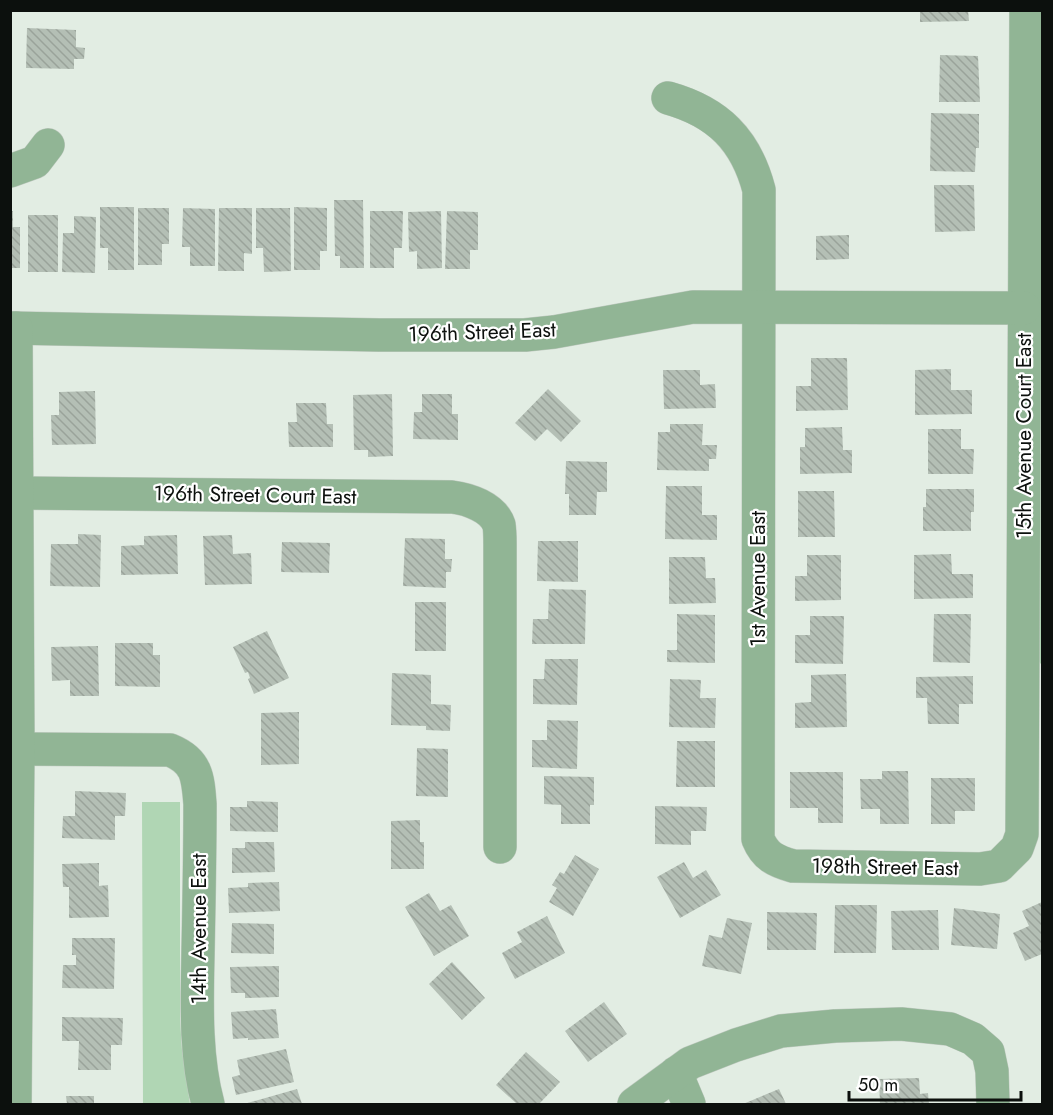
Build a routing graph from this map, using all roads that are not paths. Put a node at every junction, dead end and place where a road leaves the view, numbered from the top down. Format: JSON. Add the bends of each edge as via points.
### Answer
{"nodes":[{"id":1,"x":1026,"y":10,"type":"edge"},
{"id":2,"x":668,"y":98,"type":"dead end"},
{"id":3,"x":48,"y":145,"type":"dead end"},
{"id":4,"x":10,"y":171,"type":"edge"},
{"id":5,"x":1034,"y":172,"type":"edge"},
{"id":6,"x":759,"y":307,"type":"junction"},
{"id":7,"x":1024,"y":308,"type":"junction"},
{"id":8,"x":13,"y":328,"type":"edge"},
{"id":9,"x":1034,"y":437,"type":"edge"},
{"id":10,"x":18,"y":493,"type":"junction"},
{"id":11,"x":1033,"y":687,"type":"edge"},
{"id":12,"x":18,"y":749,"type":"junction"},
{"id":13,"x":500,"y":847,"type":"dead end"},
{"id":14,"x":762,"y":850,"type":"joint"},
{"id":15,"x":1009,"y":857,"type":"joint"},
{"id":16,"x":676,"y":1073,"type":"junction"},
{"id":17,"x":15,"y":1104,"type":"edge"},
{"id":18,"x":208,"y":1104,"type":"edge"},
{"id":19,"x":634,"y":1104,"type":"edge"},
{"id":20,"x":689,"y":1104,"type":"edge"},
{"id":21,"x":993,"y":1104,"type":"edge"}],
"edges":[{"from":1,"to":5,"type":"street","name":"15th Avenue Court East"},
{"from":2,"to":6,"type":"street","name":"1st Avenue East","via":[[719,122],[750,161],[759,190]]},
{"from":3,"to":4,"type":"street","via":[[35,162]]},
{"from":5,"to":7,"type":"street","name":"15th Avenue Court East"},
{"from":6,"to":7,"type":"street","name":"196th Street East"},
{"from":6,"to":8,"type":"street","name":"196th Street East","via":[[693,307],[525,335]]},
{"from":6,"to":14,"type":"street","name":"1st Avenue East","via":[[758,839]]},
{"from":7,"to":9,"type":"street","name":"15th Avenue Court East"},
{"from":8,"to":10,"type":"street"},
{"from":9,"to":11,"type":"street","name":"15th Avenue Court East"},
{"from":10,"to":12,"type":"street"},
{"from":10,"to":13,"type":"street","name":"196th Street Court East","via":[[452,497],[467,499],[489,511],[498,524],[500,544]]},
{"from":11,"to":15,"type":"street","name":"15th Avenue Court East","via":[[1022,834]]},
{"from":12,"to":17,"type":"street"},
{"from":12,"to":18,"type":"street","name":"14th Avenue East","via":[[170,750],[185,756],[193,768],[200,804],[197,994],[202,1083]]},
{"from":14,"to":15,"type":"street","name":"198th Street East","via":[[775,861],[793,866],[980,869],[999,866]]},
{"from":16,"to":19,"type":"street"},
{"from":16,"to":20,"type":"street"},
{"from":16,"to":21,"type":"street","via":[[690,1063],[781,1031],[901,1024],[950,1029],[973,1039],[988,1052]]}]}
